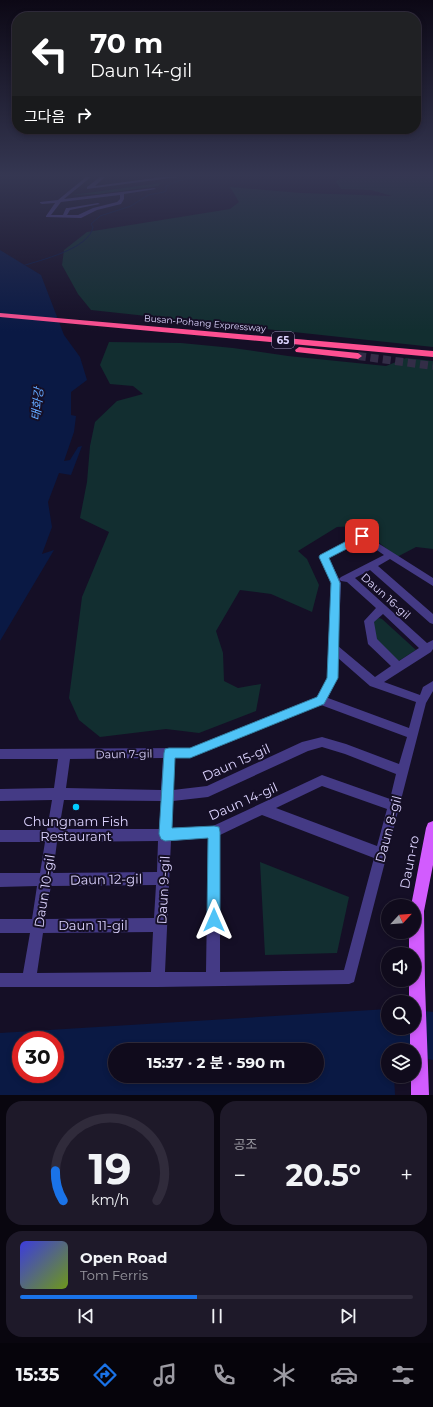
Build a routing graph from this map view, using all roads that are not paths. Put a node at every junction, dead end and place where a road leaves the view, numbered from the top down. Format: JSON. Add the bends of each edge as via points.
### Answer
{"nodes":[{"id":1,"x":0,"y":316,"type":"edge"},
{"id":2,"x":132,"y":329,"type":"junction"},
{"id":3,"x":433,"y":354,"type":"edge"},
{"id":4,"x":358,"y":356,"type":"tunnel mouth"},
{"id":5,"x":390,"y":555,"type":"junction"},
{"id":6,"x":371,"y":565,"type":"junction"},
{"id":7,"x":348,"y":577,"type":"junction"},
{"id":8,"x":336,"y":583,"type":"junction"},
{"id":9,"x":433,"y":583,"type":"edge"},
{"id":10,"x":382,"y":609,"type":"junction"},
{"id":11,"x":433,"y":620,"type":"edge"},
{"id":12,"x":430,"y":646,"type":"edge"},
{"id":13,"x":333,"y":647,"type":"junction"},
{"id":14,"x":399,"y":666,"type":"junction"},
{"id":15,"x":374,"y":683,"type":"junction"},
{"id":16,"x":433,"y":685,"type":"edge"},
{"id":17,"x":321,"y":700,"type":"junction"},
{"id":18,"x":422,"y":700,"type":"junction"},
{"id":19,"x":413,"y":734,"type":"junction"},
{"id":20,"x":169,"y":753,"type":"junction"},
{"id":21,"x":0,"y":754,"type":"edge"},
{"id":22,"x":65,"y":754,"type":"junction"},
{"id":23,"x":403,"y":771,"type":"junction"},
{"id":24,"x":59,"y":793,"type":"junction"},
{"id":25,"x":0,"y":795,"type":"edge"},
{"id":26,"x":167,"y":795,"type":"junction"},
{"id":27,"x":394,"y":806,"type":"junction"},
{"id":28,"x":262,"y":809,"type":"junction"},
{"id":29,"x":433,"y":828,"type":"edge"},
{"id":30,"x":214,"y":832,"type":"junction"},
{"id":31,"x":165,"y":834,"type":"junction"},
{"id":32,"x":52,"y":835,"type":"junction"},
{"id":33,"x":0,"y":836,"type":"edge"},
{"id":34,"x":381,"y":854,"type":"junction"},
{"id":35,"x":163,"y":878,"type":"junction"},
{"id":36,"x":0,"y":880,"type":"edge"},
{"id":37,"x":45,"y":880,"type":"junction"},
{"id":38,"x":38,"y":925,"type":"junction"},
{"id":39,"x":161,"y":925,"type":"junction"},
{"id":40,"x":0,"y":926,"type":"edge"},
{"id":41,"x":213,"y":979,"type":"junction"},
{"id":42,"x":0,"y":980,"type":"edge"},
{"id":43,"x":30,"y":980,"type":"junction"},
{"id":44,"x":158,"y":980,"type":"junction"},
{"id":45,"x":420,"y":1095,"type":"edge"}],
"edges":[{"from":1,"to":2,"type":"highway","name":"Busan-Pohang Expressway","number":"65"},
{"from":2,"to":3,"type":"highway","name":"Busan-Pohang Expressway","number":"65"},
{"from":2,"to":4,"type":"highway","name":"Busan-Pohang Expressway","number":"65"},
{"from":5,"to":6,"type":"street","name":"Daun 16-gil"},
{"from":5,"to":8,"type":"street","via":[[362,536],[324,557]]},
{"from":5,"to":9,"type":"street"},
{"from":6,"to":7,"type":"street","name":"Daun 16-gil"},
{"from":6,"to":11,"type":"street"},
{"from":7,"to":8,"type":"street"},
{"from":7,"to":10,"type":"street","name":"Daun 16-gil"},
{"from":8,"to":13,"type":"street"},
{"from":10,"to":12,"type":"street","name":"Daun 16-gil"},
{"from":10,"to":14,"type":"street","via":[[369,621],[372,641]]},
{"from":12,"to":14,"type":"street"},
{"from":13,"to":15,"type":"street"},
{"from":13,"to":17,"type":"street","via":[[332,678]]},
{"from":14,"to":15,"type":"street"},
{"from":15,"to":18,"type":"street"},
{"from":16,"to":18,"type":"street","name":"Daun 8-gil"},
{"from":17,"to":19,"type":"street"},
{"from":17,"to":20,"type":"street","name":"Daun 7-gil","via":[[190,753]]},
{"from":18,"to":19,"type":"street","name":"Daun 8-gil"},
{"from":19,"to":23,"type":"street","name":"Daun 8-gil"},
{"from":20,"to":22,"type":"street","name":"Daun 7-gil"},
{"from":20,"to":26,"type":"street","name":"Daun 9-gil"},
{"from":21,"to":22,"type":"street","name":"Daun 7-gil"},
{"from":22,"to":24,"type":"street","name":"Daun 10-gil"},
{"from":23,"to":26,"type":"street","name":"Daun 15-gil","via":[[322,742],[306,746],[208,790]]},
{"from":23,"to":27,"type":"street","name":"Daun 8-gil"},
{"from":24,"to":25,"type":"street","name":"Daun 15-gil"},
{"from":24,"to":26,"type":"street","name":"Daun 15-gil"},
{"from":24,"to":32,"type":"street","name":"Daun 10-gil"},
{"from":26,"to":31,"type":"street","name":"Daun 9-gil"},
{"from":27,"to":28,"type":"street","name":"Daun 14-gil","via":[[322,780]]},
{"from":27,"to":34,"type":"street","name":"Daun 8-gil"},
{"from":28,"to":30,"type":"street","name":"Daun 14-gil"},
{"from":28,"to":34,"type":"street"},
{"from":29,"to":45,"type":"main road","name":"Daun-ro","via":[[417,911]]},
{"from":30,"to":31,"type":"street","name":"Daun 14-gil"},
{"from":30,"to":41,"type":"street"},
{"from":31,"to":32,"type":"street","name":"Daun 14-gil"},
{"from":31,"to":35,"type":"street","name":"Daun 9-gil"},
{"from":32,"to":33,"type":"street","name":"Daun 14-gil"},
{"from":32,"to":37,"type":"street","name":"Daun 10-gil"},
{"from":34,"to":41,"type":"street","name":"Daun 8-gil","via":[[349,977]]},
{"from":35,"to":37,"type":"street","name":"Daun 12-gil"},
{"from":35,"to":39,"type":"street","name":"Daun 9-gil"},
{"from":36,"to":37,"type":"street","name":"Daun 12-gil"},
{"from":37,"to":38,"type":"street","name":"Daun 10-gil"},
{"from":38,"to":39,"type":"street","name":"Daun 11-gil"},
{"from":38,"to":40,"type":"street","name":"Daun 11-gil"},
{"from":38,"to":43,"type":"street","name":"Daun 10-gil"},
{"from":39,"to":44,"type":"street","name":"Daun 9-gil"},
{"from":41,"to":44,"type":"street"},
{"from":42,"to":43,"type":"street"},
{"from":43,"to":44,"type":"street"}]}
